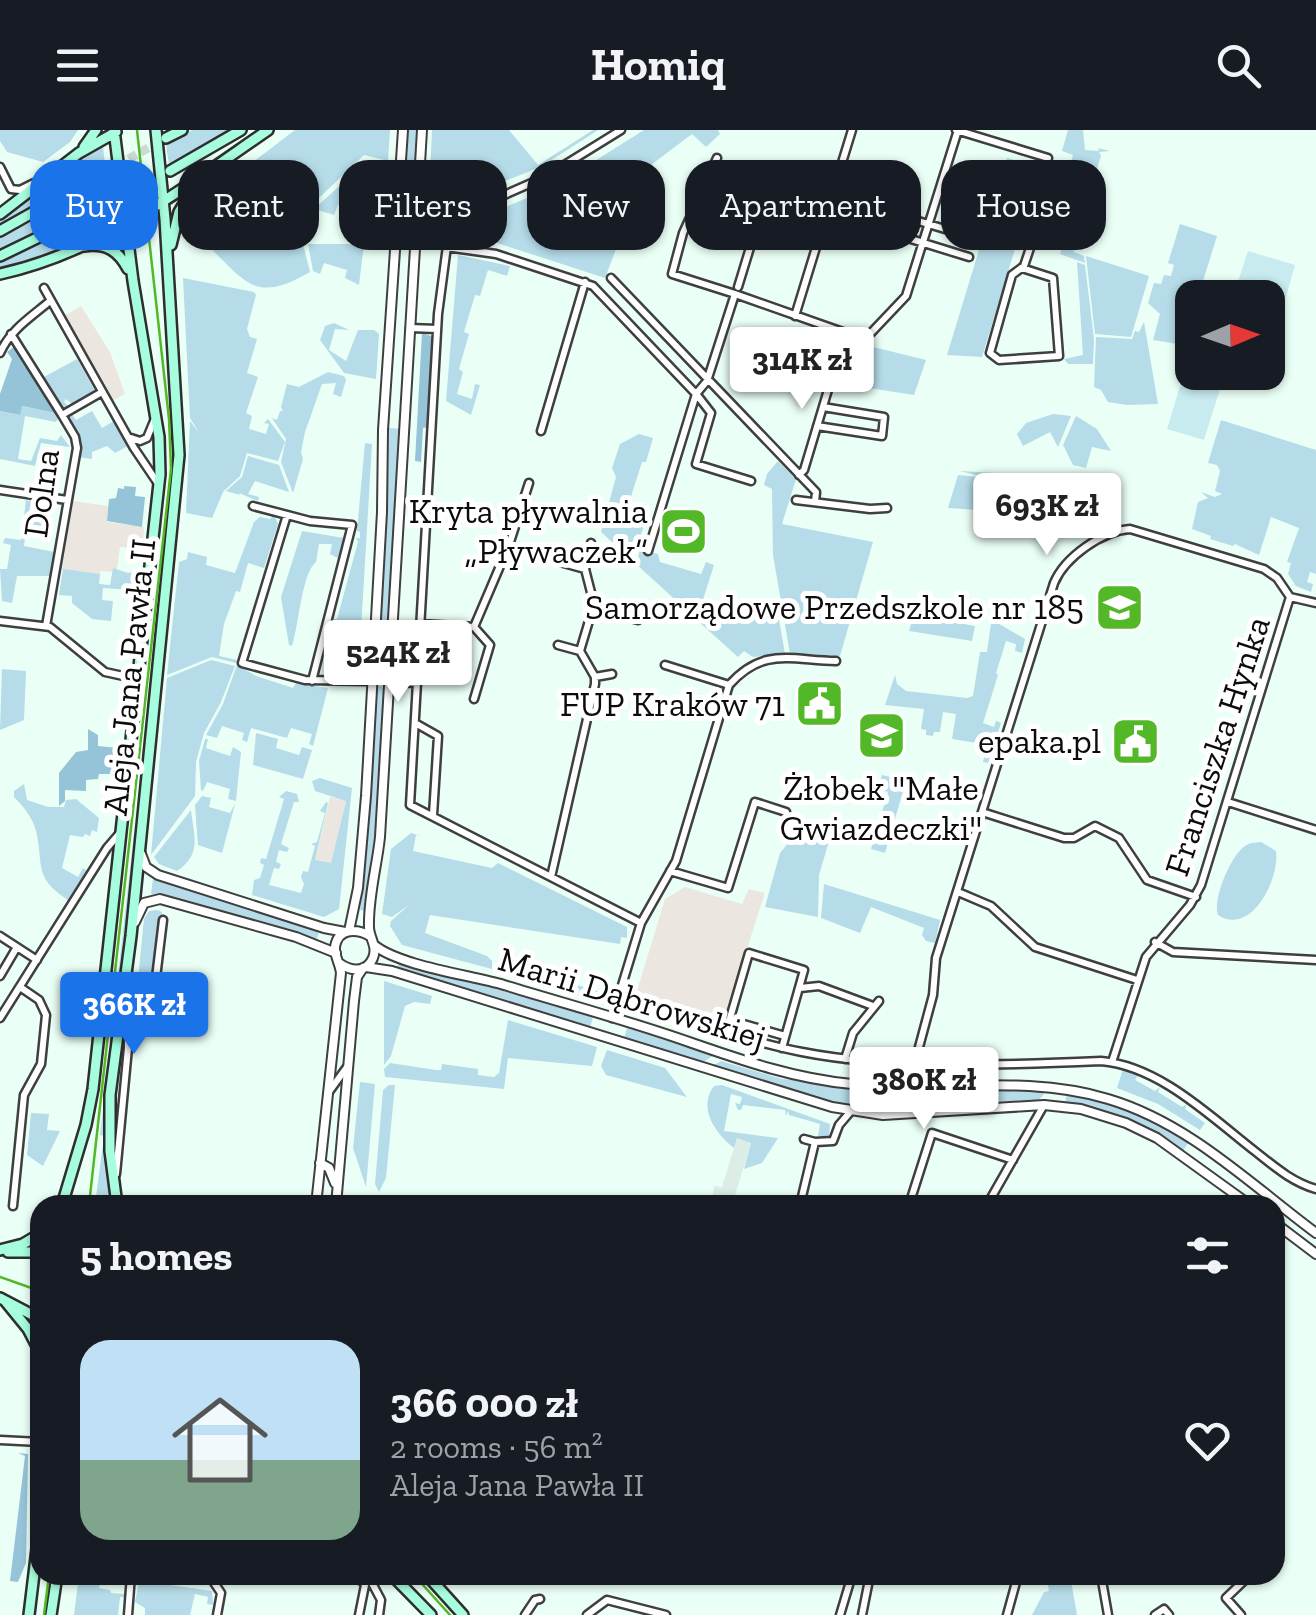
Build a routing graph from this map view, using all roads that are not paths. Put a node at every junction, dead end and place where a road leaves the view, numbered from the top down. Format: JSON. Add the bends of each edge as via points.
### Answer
{"nodes":[{"id":1,"x":96,"y":130,"type":"edge"},
{"id":2,"x":148,"y":130,"type":"edge"},
{"id":3,"x":156,"y":130,"type":"edge"},
{"id":4,"x":182,"y":130,"type":"edge"},
{"id":5,"x":240,"y":130,"type":"edge"},
{"id":6,"x":268,"y":130,"type":"edge"},
{"id":7,"x":403,"y":130,"type":"edge"},
{"id":8,"x":422,"y":130,"type":"edge"},
{"id":9,"x":621,"y":130,"type":"edge"},
{"id":10,"x":852,"y":130,"type":"edge"},
{"id":11,"x":957,"y":130,"type":"edge"},
{"id":12,"x":116,"y":131,"type":"edge"},
{"id":13,"x":166,"y":138,"type":"dead end"},
{"id":14,"x":79,"y":153,"type":"junction"},
{"id":15,"x":158,"y":153,"type":"junction"},
{"id":16,"x":717,"y":158,"type":"dead end"},
{"id":17,"x":70,"y":160,"type":"edge"},
{"id":18,"x":118,"y":160,"type":"edge"},
{"id":19,"x":226,"y":160,"type":"edge"},
{"id":20,"x":843,"y":160,"type":"edge"},
{"id":21,"x":0,"y":167,"type":"edge"},
{"id":22,"x":170,"y":171,"type":"tunnel mouth"},
{"id":23,"x":30,"y":184,"type":"edge"},
{"id":24,"x":30,"y":190,"type":"edge"},
{"id":25,"x":178,"y":193,"type":"edge"},
{"id":26,"x":507,"y":194,"type":"edge"},
{"id":27,"x":164,"y":202,"type":"junction"},
{"id":28,"x":158,"y":205,"type":"edge"},
{"id":29,"x":0,"y":214,"type":"edge"},
{"id":30,"x":30,"y":214,"type":"edge"},
{"id":31,"x":178,"y":217,"type":"edge"},
{"id":32,"x":921,"y":222,"type":"edge"},
{"id":33,"x":928,"y":224,"type":"junction"},
{"id":34,"x":941,"y":228,"type":"edge"},
{"id":35,"x":0,"y":231,"type":"edge"},
{"id":36,"x":30,"y":242,"type":"edge"},
{"id":37,"x":923,"y":243,"type":"junction"},
{"id":38,"x":71,"y":250,"type":"edge"},
{"id":39,"x":111,"y":250,"type":"edge"},
{"id":40,"x":129,"y":250,"type":"edge"},
{"id":41,"x":446,"y":250,"type":"edge"},
{"id":42,"x":467,"y":250,"type":"edge"},
{"id":43,"x":748,"y":250,"type":"edge"},
{"id":44,"x":816,"y":250,"type":"edge"},
{"id":45,"x":0,"y":256,"type":"edge"},
{"id":46,"x":969,"y":257,"type":"dead end"},
{"id":47,"x":168,"y":267,"type":"junction"},
{"id":48,"x":1022,"y":268,"type":"junction"},
{"id":49,"x":0,"y":274,"type":"edge"},
{"id":50,"x":610,"y":278,"type":"dead end"},
{"id":51,"x":133,"y":281,"type":"junction"},
{"id":52,"x":584,"y":282,"type":"junction"},
{"id":53,"x":44,"y":288,"type":"dead end"},
{"id":54,"x":736,"y":290,"type":"junction"},
{"id":55,"x":50,"y":302,"type":"junction"},
{"id":56,"x":795,"y":316,"type":"junction"},
{"id":57,"x":390,"y":327,"type":"junction"},
{"id":58,"x":410,"y":328,"type":"junction"},
{"id":59,"x":438,"y":329,"type":"junction"},
{"id":60,"x":845,"y":333,"type":"junction"},
{"id":61,"x":11,"y":334,"type":"junction"},
{"id":62,"x":0,"y":353,"type":"edge"},
{"id":63,"x":707,"y":381,"type":"junction"},
{"id":64,"x":102,"y":392,"type":"junction"},
{"id":65,"x":696,"y":394,"type":"junction"},
{"id":66,"x":823,"y":407,"type":"junction"},
{"id":67,"x":154,"y":410,"type":"junction"},
{"id":68,"x":62,"y":416,"type":"junction"},
{"id":69,"x":818,"y":426,"type":"junction"},
{"id":70,"x":540,"y":430,"type":"dead end"},
{"id":71,"x":128,"y":436,"type":"junction"},
{"id":72,"x":799,"y":475,"type":"junction"},
{"id":73,"x":751,"y":480,"type":"dead end"},
{"id":74,"x":529,"y":483,"type":"dead end"},
{"id":75,"x":158,"y":488,"type":"junction"},
{"id":76,"x":0,"y":490,"type":"edge"},
{"id":77,"x":67,"y":500,"type":"junction"},
{"id":78,"x":796,"y":500,"type":"dead end"},
{"id":79,"x":815,"y":502,"type":"junction"},
{"id":80,"x":253,"y":506,"type":"dead end"},
{"id":81,"x":887,"y":508,"type":"dead end"},
{"id":82,"x":286,"y":516,"type":"junction"},
{"id":83,"x":591,"y":542,"type":"dead end"},
{"id":84,"x":648,"y":550,"type":"dead end"},
{"id":85,"x":560,"y":562,"type":"dead end"},
{"id":86,"x":584,"y":569,"type":"junction"},
{"id":87,"x":1290,"y":597,"type":"junction"},
{"id":88,"x":1316,"y":603,"type":"edge"},
{"id":89,"x":593,"y":608,"type":"junction"},
{"id":90,"x":638,"y":620,"type":"dead end"},
{"id":91,"x":0,"y":621,"type":"edge"},
{"id":92,"x":420,"y":624,"type":"junction"},
{"id":93,"x":46,"y":626,"type":"junction"},
{"id":94,"x":474,"y":628,"type":"junction"},
{"id":95,"x":558,"y":645,"type":"dead end"},
{"id":96,"x":580,"y":650,"type":"junction"},
{"id":97,"x":836,"y":661,"type":"dead end"},
{"id":98,"x":665,"y":665,"type":"dead end"},
{"id":99,"x":612,"y":674,"type":"dead end"},
{"id":100,"x":595,"y":676,"type":"junction"},
{"id":101,"x":137,"y":679,"type":"junction"},
{"id":102,"x":312,"y":681,"type":"junction"},
{"id":103,"x":372,"y":682,"type":"junction"},
{"id":104,"x":389,"y":682,"type":"junction"},
{"id":105,"x":417,"y":683,"type":"junction"},
{"id":106,"x":729,"y":685,"type":"junction"},
{"id":107,"x":474,"y":699,"type":"dead end"},
{"id":108,"x":415,"y":723,"type":"junction"},
{"id":109,"x":1228,"y":802,"type":"junction"},
{"id":110,"x":786,"y":812,"type":"dead end"},
{"id":111,"x":982,"y":812,"type":"junction"},
{"id":112,"x":432,"y":815,"type":"junction"},
{"id":113,"x":1316,"y":830,"type":"edge"},
{"id":114,"x":120,"y":833,"type":"junction"},
{"id":115,"x":140,"y":844,"type":"junction"},
{"id":116,"x":96,"y":866,"type":"junction"},
{"id":117,"x":116,"y":870,"type":"junction"},
{"id":118,"x":670,"y":870,"type":"junction"},
{"id":119,"x":551,"y":877,"type":"junction"},
{"id":120,"x":958,"y":892,"type":"junction"},
{"id":121,"x":1196,"y":896,"type":"junction"},
{"id":122,"x":162,"y":920,"type":"dead end"},
{"id":123,"x":641,"y":923,"type":"junction"},
{"id":124,"x":347,"y":932,"type":"junction"},
{"id":125,"x":0,"y":936,"type":"edge"},
{"id":126,"x":131,"y":936,"type":"junction"},
{"id":127,"x":373,"y":942,"type":"junction"},
{"id":128,"x":1156,"y":942,"type":"junction"},
{"id":129,"x":18,"y":947,"type":"junction"},
{"id":130,"x":337,"y":958,"type":"junction"},
{"id":131,"x":37,"y":960,"type":"junction"},
{"id":132,"x":1316,"y":960,"type":"edge"},
{"id":133,"x":364,"y":968,"type":"junction"},
{"id":134,"x":126,"y":975,"type":"junction"},
{"id":135,"x":0,"y":976,"type":"edge"},
{"id":136,"x":1138,"y":980,"type":"junction"},
{"id":137,"x":20,"y":987,"type":"junction"},
{"id":138,"x":800,"y":988,"type":"junction"},
{"id":139,"x":619,"y":996,"type":"junction"},
{"id":140,"x":0,"y":1018,"type":"edge"},
{"id":141,"x":128,"y":1018,"type":"junction"},
{"id":142,"x":612,"y":1018,"type":"junction"},
{"id":143,"x":786,"y":1036,"type":"junction"},
{"id":144,"x":606,"y":1038,"type":"junction"},
{"id":145,"x":782,"y":1048,"type":"junction"},
{"id":146,"x":737,"y":1059,"type":"junction"},
{"id":147,"x":845,"y":1059,"type":"junction"},
{"id":148,"x":350,"y":1060,"type":"junction"},
{"id":149,"x":915,"y":1062,"type":"junction"},
{"id":150,"x":1112,"y":1062,"type":"junction"},
{"id":151,"x":705,"y":1068,"type":"junction"},
{"id":152,"x":1050,"y":1088,"type":"junction"},
{"id":153,"x":327,"y":1094,"type":"junction"},
{"id":154,"x":1044,"y":1105,"type":"junction"},
{"id":155,"x":825,"y":1106,"type":"junction"},
{"id":156,"x":851,"y":1111,"type":"junction"},
{"id":157,"x":838,"y":1125,"type":"junction"},
{"id":158,"x":804,"y":1139,"type":"dead end"},
{"id":159,"x":816,"y":1142,"type":"junction"},
{"id":160,"x":1208,"y":1150,"type":"junction"},
{"id":161,"x":1013,"y":1160,"type":"junction"},
{"id":162,"x":320,"y":1163,"type":"junction"},
{"id":163,"x":1198,"y":1166,"type":"junction"},
{"id":164,"x":114,"y":1185,"type":"junction"},
{"id":165,"x":1316,"y":1190,"type":"edge"},
{"id":166,"x":337,"y":1193,"type":"joint"},
{"id":167,"x":65,"y":1195,"type":"edge"},
{"id":168,"x":116,"y":1195,"type":"edge"},
{"id":169,"x":317,"y":1195,"type":"edge"},
{"id":170,"x":803,"y":1195,"type":"edge"},
{"id":171,"x":912,"y":1195,"type":"edge"},
{"id":172,"x":993,"y":1195,"type":"edge"},
{"id":173,"x":1237,"y":1195,"type":"edge"},
{"id":174,"x":1267,"y":1195,"type":"edge"},
{"id":175,"x":13,"y":1206,"type":"dead end"},
{"id":176,"x":1285,"y":1209,"type":"edge"},
{"id":177,"x":1285,"y":1231,"type":"edge"},
{"id":178,"x":1316,"y":1233,"type":"edge"},
{"id":179,"x":30,"y":1240,"type":"edge"},
{"id":180,"x":0,"y":1250,"type":"edge"},
{"id":181,"x":30,"y":1252,"type":"edge"},
{"id":182,"x":1316,"y":1254,"type":"edge"},
{"id":183,"x":3,"y":1300,"type":"edge"},
{"id":184,"x":30,"y":1314,"type":"edge"},
{"id":185,"x":30,"y":1333,"type":"edge"},
{"id":186,"x":0,"y":1440,"type":"edge"},
{"id":187,"x":30,"y":1442,"type":"edge"},
{"id":188,"x":33,"y":1585,"type":"edge"},
{"id":189,"x":56,"y":1585,"type":"edge"},
{"id":190,"x":130,"y":1585,"type":"edge"},
{"id":191,"x":216,"y":1585,"type":"edge"},
{"id":192,"x":368,"y":1585,"type":"edge"},
{"id":193,"x":369,"y":1585,"type":"edge"},
{"id":194,"x":402,"y":1585,"type":"edge"},
{"id":195,"x":436,"y":1585,"type":"edge"},
{"id":196,"x":849,"y":1585,"type":"edge"},
{"id":197,"x":868,"y":1585,"type":"edge"},
{"id":198,"x":1015,"y":1585,"type":"edge"},
{"id":199,"x":1103,"y":1585,"type":"edge"},
{"id":200,"x":1240,"y":1585,"type":"edge"},
{"id":201,"x":540,"y":1599,"type":"dead end"},
{"id":202,"x":30,"y":1615,"type":"edge"},
{"id":203,"x":51,"y":1615,"type":"edge"},
{"id":204,"x":128,"y":1615,"type":"edge"},
{"id":205,"x":217,"y":1615,"type":"edge"},
{"id":206,"x":359,"y":1615,"type":"edge"},
{"id":207,"x":378,"y":1615,"type":"edge"},
{"id":208,"x":431,"y":1615,"type":"edge"},
{"id":209,"x":463,"y":1615,"type":"edge"},
{"id":210,"x":525,"y":1615,"type":"edge"},
{"id":211,"x":588,"y":1615,"type":"edge"},
{"id":212,"x":665,"y":1615,"type":"edge"},
{"id":213,"x":840,"y":1615,"type":"edge"},
{"id":214,"x":862,"y":1615,"type":"edge"},
{"id":215,"x":1007,"y":1615,"type":"edge"},
{"id":216,"x":1108,"y":1615,"type":"edge"},
{"id":217,"x":1155,"y":1615,"type":"edge"},
{"id":218,"x":1169,"y":1615,"type":"edge"},
{"id":219,"x":1241,"y":1615,"type":"edge"}],
"edges":[{"from":1,"to":14,"type":"main road"},
{"from":2,"to":15,"type":"main road","name":"Aleja Jana Pawła II"},
{"from":3,"to":15,"type":"main road","name":"Aleja Jana Pawła II"},
{"from":4,"to":13,"type":"main road"},
{"from":5,"to":22,"type":"main road"},
{"from":6,"to":19,"type":"main road"},
{"from":7,"to":57,"type":"street"},
{"from":8,"to":58,"type":"street"},
{"from":9,"to":26,"type":"street"},
{"from":10,"to":20,"type":"street"},
{"from":11,"to":33,"type":"street"},
{"from":11,"to":48,"type":"street","via":[[1048,158]]},
{"from":12,"to":14,"type":"main road"},
{"from":12,"to":18,"type":"main road","name":"Aleja Jana Pawła II"},
{"from":14,"to":17,"type":"main road"},
{"from":15,"to":27,"type":"main road","name":"Aleja Jana Pawła II"},
{"from":16,"to":54,"type":"street","via":[[672,274]]},
{"from":21,"to":23,"type":"street","via":[[14,190]]},
{"from":24,"to":29,"type":"main road"},
{"from":25,"to":27,"type":"main road"},
{"from":27,"to":28,"type":"main road"},
{"from":27,"to":47,"type":"main road","name":"Aleja Jana Pawła II"},
{"from":30,"to":35,"type":"main road"},
{"from":31,"to":47,"type":"main road"},
{"from":32,"to":33,"type":"street"},
{"from":33,"to":34,"type":"street"},
{"from":33,"to":37,"type":"street"},
{"from":36,"to":45,"type":"main road"},
{"from":37,"to":46,"type":"street"},
{"from":37,"to":60,"type":"street","via":[[900,305],[869,335]]},
{"from":38,"to":49,"type":"main road"},
{"from":39,"to":51,"type":"main road"},
{"from":40,"to":51,"type":"main road","name":"Aleja Jana Pawła II"},
{"from":41,"to":59,"type":"street"},
{"from":42,"to":52,"type":"street"},
{"from":43,"to":54,"type":"street"},
{"from":44,"to":56,"type":"street"},
{"from":47,"to":115,"type":"main road","name":"Aleja Jana Pawła II","via":[[178,468]]},
{"from":48,"to":48,"type":"street","via":[[1012,276],[990,355],[1059,356],[1053,278]]},
{"from":50,"to":63,"type":"street"},
{"from":51,"to":67,"type":"main road","name":"Aleja Jana Pawła II"},
{"from":52,"to":65,"type":"street"},
{"from":52,"to":70,"type":"street"},
{"from":53,"to":55,"type":"street"},
{"from":54,"to":56,"type":"street"},
{"from":54,"to":63,"type":"street"},
{"from":55,"to":61,"type":"street"},
{"from":55,"to":64,"type":"street"},
{"from":56,"to":60,"type":"street"},
{"from":57,"to":58,"type":"street"},
{"from":57,"to":103,"type":"street"},
{"from":58,"to":59,"type":"street"},
{"from":58,"to":104,"type":"street"},
{"from":59,"to":92,"type":"street"},
{"from":60,"to":66,"type":"street"},
{"from":61,"to":62,"type":"street"},
{"from":61,"to":68,"type":"street"},
{"from":63,"to":65,"type":"street"},
{"from":63,"to":72,"type":"street"},
{"from":64,"to":68,"type":"street","name":"Dolna"},
{"from":64,"to":71,"type":"street"},
{"from":65,"to":73,"type":"street","via":[[711,413],[696,464]]},
{"from":65,"to":84,"type":"street"},
{"from":66,"to":69,"type":"street"},
{"from":66,"to":69,"type":"street","via":[[884,418],[882,436]]},
{"from":67,"to":71,"type":"street","via":[[150,437]]},
{"from":67,"to":75,"type":"main road","name":"Aleja Jana Pawła II"},
{"from":68,"to":77,"type":"street","name":"Dolna","via":[[77,444]]},
{"from":69,"to":72,"type":"street"},
{"from":71,"to":75,"type":"street"},
{"from":72,"to":79,"type":"street","via":[[816,492]]},
{"from":74,"to":94,"type":"street"},
{"from":75,"to":101,"type":"main road","name":"Aleja Jana Pawła II"},
{"from":76,"to":77,"type":"street"},
{"from":77,"to":93,"type":"street","name":"Dolna"},
{"from":78,"to":79,"type":"street"},
{"from":79,"to":81,"type":"street"},
{"from":80,"to":82,"type":"street"},
{"from":82,"to":102,"type":"street","via":[[242,663]]},
{"from":82,"to":102,"type":"street","via":[[352,525]]},
{"from":83,"to":86,"type":"street"},
{"from":85,"to":86,"type":"street"},
{"from":86,"to":89,"type":"street"},
{"from":87,"to":88,"type":"street"},
{"from":87,"to":109,"type":"street","name":"Franciszka Hynka"},
{"from":87,"to":111,"type":"street","name":"Franciszka Hynka","via":[[1264,569],[1135,530],[1115,532],[1073,558],[1054,584]]},
{"from":89,"to":90,"type":"street"},
{"from":89,"to":96,"type":"street"},
{"from":91,"to":93,"type":"street"},
{"from":92,"to":94,"type":"street"},
{"from":92,"to":105,"type":"street"},
{"from":93,"to":101,"type":"street","via":[[106,672]]},
{"from":94,"to":107,"type":"street","via":[[490,645]]},
{"from":95,"to":96,"type":"street"},
{"from":96,"to":100,"type":"street"},
{"from":97,"to":106,"type":"street","via":[[756,661]]},
{"from":98,"to":106,"type":"street"},
{"from":99,"to":100,"type":"street"},
{"from":100,"to":119,"type":"street"},
{"from":101,"to":114,"type":"main road","name":"Aleja Jana Pawła II"},
{"from":102,"to":103,"type":"street"},
{"from":103,"to":104,"type":"street"},
{"from":103,"to":124,"type":"street","via":[[359,879]]},
{"from":104,"to":105,"type":"street"},
{"from":104,"to":127,"type":"street","via":[[368,926]]},
{"from":105,"to":108,"type":"street"},
{"from":106,"to":118,"type":"street"},
{"from":108,"to":112,"type":"street","via":[[438,736]]},
{"from":108,"to":112,"type":"street","via":[[410,806]]},
{"from":109,"to":113,"type":"street"},
{"from":109,"to":121,"type":"street","name":"Franciszka Hynka"},
{"from":110,"to":118,"type":"street","via":[[756,802],[728,888]]},
{"from":111,"to":120,"type":"street","name":"Franciszka Hynka"},
{"from":111,"to":121,"type":"street","via":[[1064,838],[1095,826],[1119,838],[1147,880]]},
{"from":112,"to":119,"type":"street"},
{"from":114,"to":116,"type":"street"},
{"from":114,"to":117,"type":"main road","name":"Aleja Jana Pawła II"},
{"from":115,"to":124,"type":"street","via":[[143,862],[158,875]]},
{"from":115,"to":126,"type":"main road","name":"Aleja Jana Pawła II"},
{"from":116,"to":117,"type":"street","via":[[109,860]]},
{"from":116,"to":131,"type":"street"},
{"from":117,"to":167,"type":"main road","name":"Aleja Jana Pawła II","via":[[91,1102]]},
{"from":118,"to":123,"type":"street"},
{"from":119,"to":123,"type":"street"},
{"from":120,"to":136,"type":"street","via":[[991,906],[1040,949]]},
{"from":120,"to":149,"type":"street","name":"Franciszka Hynka","via":[[936,958],[934,995]]},
{"from":121,"to":128,"type":"street","name":"Franciszka Hynka"},
{"from":122,"to":141,"type":"street","via":[[152,1019]]},
{"from":123,"to":139,"type":"street"},
{"from":124,"to":127,"type":"street","via":[[361,932]]},
{"from":124,"to":130,"type":"street","via":[[337,942]]},
{"from":125,"to":129,"type":"street"},
{"from":126,"to":130,"type":"street","via":[[141,906],[160,900],[296,937]]},
{"from":126,"to":134,"type":"main road","name":"Aleja Jana Pawła II"},
{"from":127,"to":133,"type":"street","via":[[374,957]]},
{"from":127,"to":142,"type":"street","name":"Marii Dąbrowskiej","via":[[397,956]]},
{"from":128,"to":132,"type":"street","via":[[1172,952]]},
{"from":128,"to":136,"type":"street","name":"Franciszka Hynka"},
{"from":129,"to":131,"type":"street"},
{"from":129,"to":135,"type":"street"},
{"from":130,"to":133,"type":"street","via":[[347,969]]},
{"from":130,"to":153,"type":"street","via":[[341,976]]},
{"from":131,"to":137,"type":"street"},
{"from":133,"to":144,"type":"street","name":"Marii Dąbrowskiej"},
{"from":133,"to":148,"type":"street","via":[[356,986]]},
{"from":134,"to":141,"type":"street"},
{"from":134,"to":164,"type":"main road","name":"Aleja Jana Pawła II","via":[[110,1095]]},
{"from":136,"to":150,"type":"street","name":"Franciszka Hynka"},
{"from":137,"to":140,"type":"street"},
{"from":137,"to":175,"type":"street","via":[[40,1000],[46,1015],[41,1064],[24,1095]]},
{"from":138,"to":143,"type":"street"},
{"from":138,"to":143,"type":"street","via":[[804,970],[749,953],[733,1022]]},
{"from":138,"to":147,"type":"street","via":[[818,986],[876,1004]]},
{"from":139,"to":142,"type":"street"},
{"from":139,"to":145,"type":"street"},
{"from":141,"to":164,"type":"street"},
{"from":142,"to":144,"type":"street"},
{"from":142,"to":146,"type":"street","name":"Marii Dąbrowskiej"},
{"from":143,"to":145,"type":"street"},
{"from":144,"to":151,"type":"street","name":"Marii Dąbrowskiej"},
{"from":145,"to":147,"type":"street"},
{"from":146,"to":151,"type":"street","via":[[712,1059]]},
{"from":146,"to":152,"type":"street","name":"Marii Dąbrowskiej","via":[[848,1084]]},
{"from":147,"to":149,"type":"street"},
{"from":148,"to":153,"type":"street"},
{"from":148,"to":166,"type":"street"},
{"from":149,"to":150,"type":"street"},
{"from":150,"to":165,"type":"street","via":[[1173,1090],[1291,1179]]},
{"from":151,"to":155,"type":"street","name":"Marii Dąbrowskiej"},
{"from":152,"to":154,"type":"street"},
{"from":152,"to":160,"type":"street","name":"Marii Dąbrowskiej","via":[[1132,1107]]},
{"from":153,"to":162,"type":"street"},
{"from":154,"to":156,"type":"street","name":"Marii Dąbrowskiej","via":[[893,1115]]},
{"from":154,"to":161,"type":"street"},
{"from":154,"to":163,"type":"street","name":"Marii Dąbrowskiej","via":[[1126,1123]]},
{"from":155,"to":156,"type":"street","name":"Marii Dąbrowskiej"},
{"from":155,"to":157,"type":"street"},
{"from":156,"to":157,"type":"street"},
{"from":157,"to":159,"type":"street","via":[[834,1141]]},
{"from":158,"to":159,"type":"street"},
{"from":159,"to":170,"type":"street"},
{"from":160,"to":163,"type":"street"},
{"from":160,"to":174,"type":"street","name":"Marii Dąbrowskiej"},
{"from":161,"to":171,"type":"street","via":[[932,1133]]},
{"from":161,"to":172,"type":"street"},
{"from":162,"to":166,"type":"street","via":[[331,1171]]},
{"from":162,"to":169,"type":"street"},
{"from":163,"to":173,"type":"street","name":"Marii Dąbrowskiej"},
{"from":164,"to":168,"type":"main road","name":"Aleja Jana Pawła II"},
{"from":176,"to":178,"type":"street","name":"Marii Dąbrowskiej"},
{"from":177,"to":182,"type":"street"},
{"from":179,"to":180,"type":"main road"},
{"from":180,"to":181,"type":"main road"},
{"from":183,"to":184,"type":"main road"},
{"from":183,"to":185,"type":"main road"},
{"from":186,"to":187,"type":"street"},
{"from":188,"to":202,"type":"main road"},
{"from":189,"to":203,"type":"main road"},
{"from":190,"to":204,"type":"street"},
{"from":191,"to":205,"type":"street"},
{"from":192,"to":206,"type":"street"},
{"from":193,"to":207,"type":"street","via":[[381,1600]]},
{"from":194,"to":208,"type":"main road"},
{"from":195,"to":209,"type":"main road"},
{"from":196,"to":213,"type":"street"},
{"from":197,"to":214,"type":"street"},
{"from":198,"to":215,"type":"street"},
{"from":199,"to":216,"type":"street"},
{"from":200,"to":219,"type":"street","via":[[1226,1598]]},
{"from":201,"to":210,"type":"street"},
{"from":211,"to":212,"type":"street","via":[[606,1600]]},
{"from":217,"to":218,"type":"street","via":[[1164,1609]]}]}
